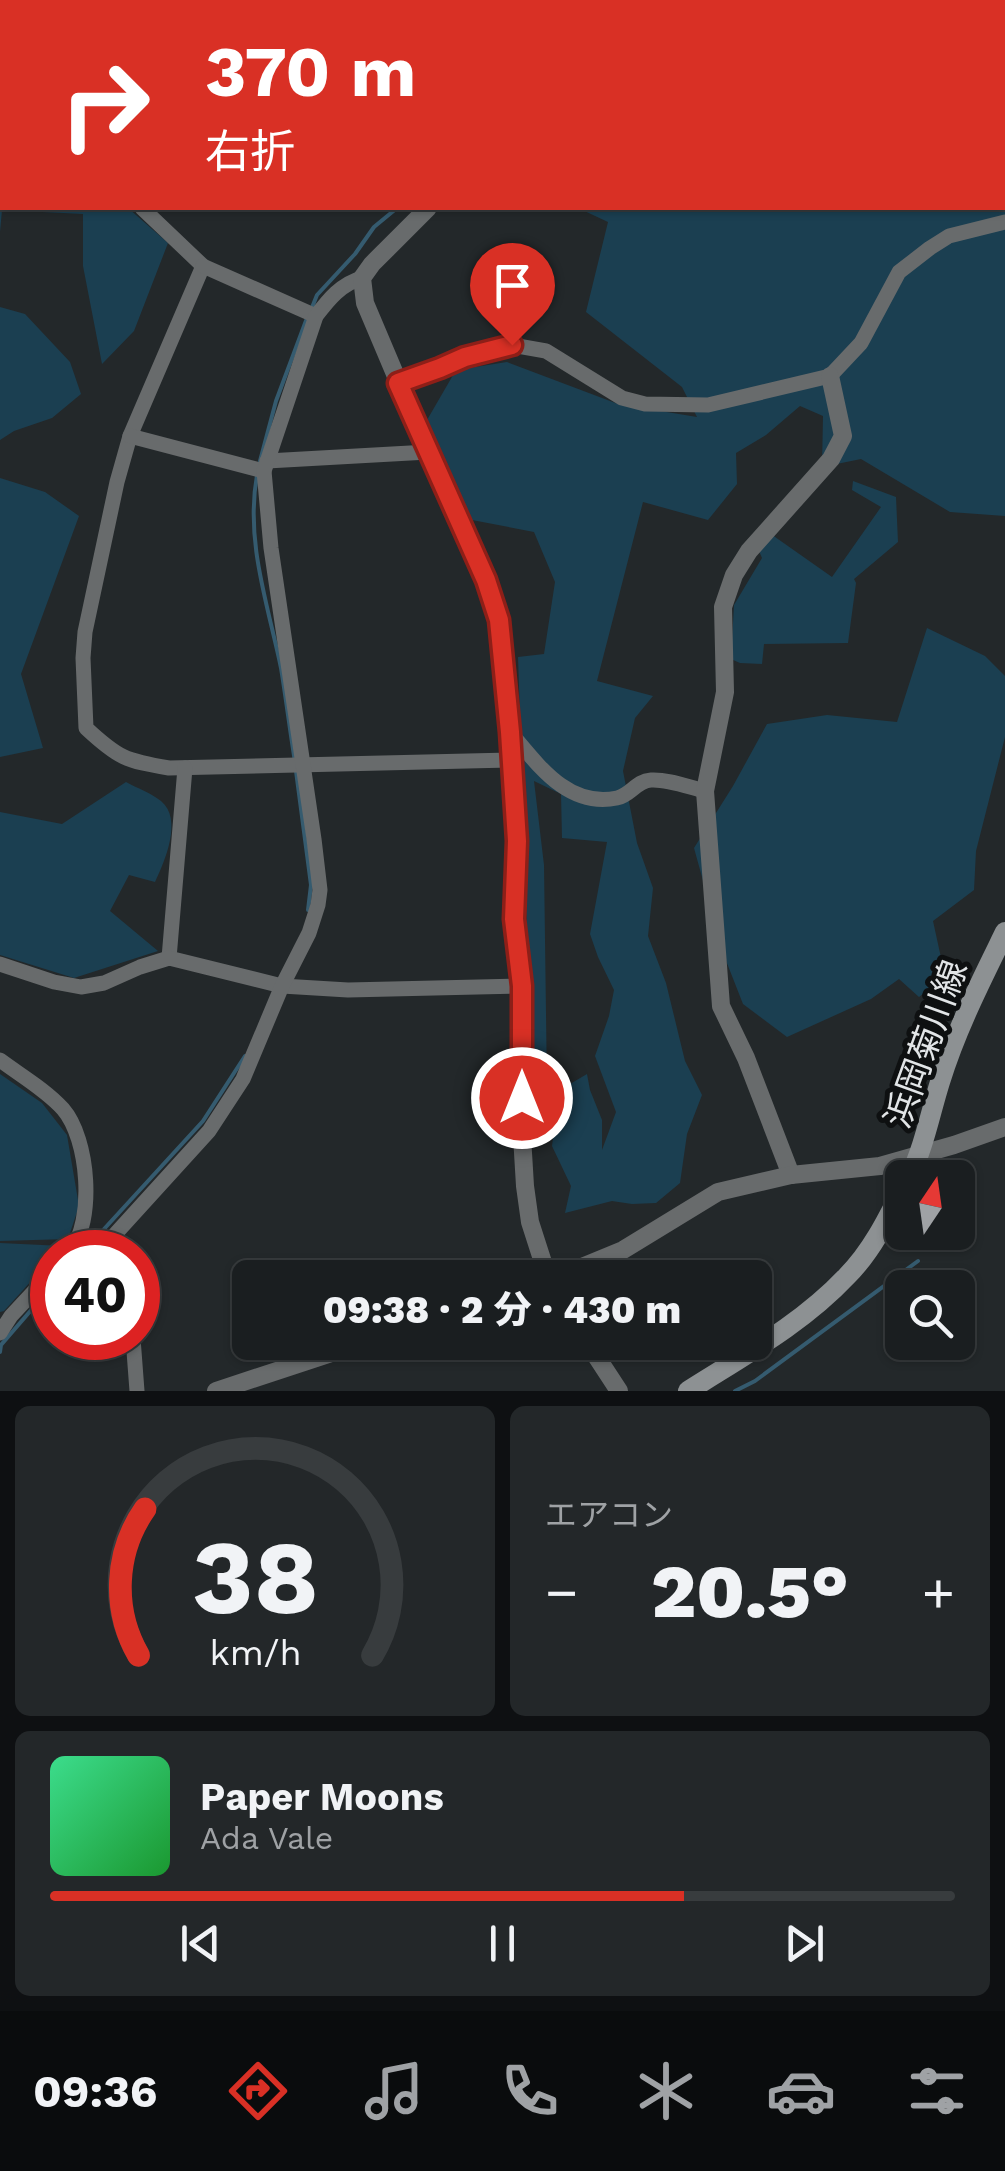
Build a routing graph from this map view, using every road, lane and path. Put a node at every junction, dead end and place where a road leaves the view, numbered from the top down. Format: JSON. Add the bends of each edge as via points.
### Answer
{"nodes":[{"id":1,"x":144,"y":210,"type":"edge"},
{"id":2,"x":426,"y":210,"type":"edge"},
{"id":3,"x":1005,"y":222,"type":"edge"},
{"id":4,"x":203,"y":266,"type":"junction"},
{"id":5,"x":362,"y":278,"type":"junction"},
{"id":6,"x":310,"y":314,"type":"junction"},
{"id":7,"x":830,"y":376,"type":"junction"},
{"id":8,"x":398,"y":383,"type":"junction"},
{"id":9,"x":130,"y":436,"type":"junction"},
{"id":10,"x":428,"y":452,"type":"junction"},
{"id":11,"x":262,"y":468,"type":"junction"},
{"id":12,"x":510,"y":732,"type":"junction"},
{"id":13,"x":511,"y":760,"type":"junction"},
{"id":14,"x":302,"y":766,"type":"junction"},
{"id":15,"x":185,"y":768,"type":"junction"},
{"id":16,"x":705,"y":791,"type":"junction"},
{"id":17,"x":1005,"y":932,"type":"edge"},
{"id":18,"x":169,"y":958,"type":"junction"},
{"id":19,"x":0,"y":964,"type":"edge"},
{"id":20,"x":282,"y":986,"type":"junction"},
{"id":21,"x":522,"y":986,"type":"junction"},
{"id":22,"x":0,"y":1060,"type":"edge"},
{"id":23,"x":1005,"y":1127,"type":"edge"},
{"id":24,"x":920,"y":1155,"type":"junction"},
{"id":25,"x":918,"y":1160,"type":"edge"},
{"id":26,"x":791,"y":1175,"type":"junction"},
{"id":27,"x":885,"y":1221,"type":"edge"},
{"id":28,"x":82,"y":1230,"type":"edge"},
{"id":29,"x":120,"y":1230,"type":"edge"},
{"id":30,"x":544,"y":1260,"type":"edge"},
{"id":31,"x":597,"y":1260,"type":"edge"},
{"id":32,"x":30,"y":1296,"type":"edge"},
{"id":33,"x":0,"y":1332,"type":"edge"},
{"id":34,"x":135,"y":1360,"type":"edge"},
{"id":35,"x":310,"y":1360,"type":"edge"},
{"id":36,"x":599,"y":1360,"type":"edge"},
{"id":37,"x":137,"y":1391,"type":"edge"},
{"id":38,"x":216,"y":1391,"type":"edge"},
{"id":39,"x":619,"y":1391,"type":"edge"},
{"id":40,"x":688,"y":1391,"type":"edge"}],
"edges":[{"from":1,"to":4,"type":"street"},
{"from":2,"to":5,"type":"street"},
{"from":3,"to":7,"type":"street","via":[[949,236],[899,272],[861,343]]},
{"from":4,"to":6,"type":"street"},
{"from":4,"to":9,"type":"street"},
{"from":5,"to":6,"type":"street","via":[[347,282]]},
{"from":5,"to":8,"type":"street"},
{"from":6,"to":11,"type":"street"},
{"from":7,"to":8,"type":"street","via":[[708,405],[645,404],[622,398],[546,351],[512,345]]},
{"from":7,"to":16,"type":"street","via":[[842,436],[831,459],[749,551],[723,607],[725,692]]},
{"from":8,"to":10,"type":"street"},
{"from":9,"to":11,"type":"street"},
{"from":9,"to":15,"type":"street","via":[[85,632],[86,728],[129,761]]},
{"from":10,"to":11,"type":"street"},
{"from":10,"to":12,"type":"street","via":[[499,620]]},
{"from":11,"to":14,"type":"street"},
{"from":12,"to":13,"type":"street"},
{"from":12,"to":16,"type":"street","via":[[566,791],[595,800],[622,797],[654,780]]},
{"from":13,"to":14,"type":"street"},
{"from":13,"to":21,"type":"street"},
{"from":14,"to":15,"type":"street"},
{"from":14,"to":20,"type":"street","via":[[320,890],[309,933]]},
{"from":15,"to":18,"type":"street"},
{"from":16,"to":26,"type":"street","via":[[721,1006]]},
{"from":17,"to":24,"type":"main road","name":"浜岡菊川線","via":[[956,1039]]},
{"from":18,"to":19,"type":"street","via":[[81,986]]},
{"from":18,"to":20,"type":"street"},
{"from":20,"to":21,"type":"street"},
{"from":20,"to":29,"type":"street","via":[[243,1080],[209,1131]]},
{"from":21,"to":30,"type":"street","via":[[525,1186]]},
{"from":22,"to":28,"type":"street","via":[[62,1108],[75,1127],[84,1157]]},
{"from":23,"to":24,"type":"street"},
{"from":24,"to":25,"type":"main road","name":"浜岡菊川線"},
{"from":24,"to":26,"type":"street"},
{"from":26,"to":31,"type":"street","via":[[718,1192]]},
{"from":27,"to":40,"type":"main road","via":[[867,1253],[816,1305]]},
{"from":32,"to":33,"type":"street"},
{"from":34,"to":37,"type":"street"},
{"from":35,"to":38,"type":"street"},
{"from":36,"to":39,"type":"street"}]}
